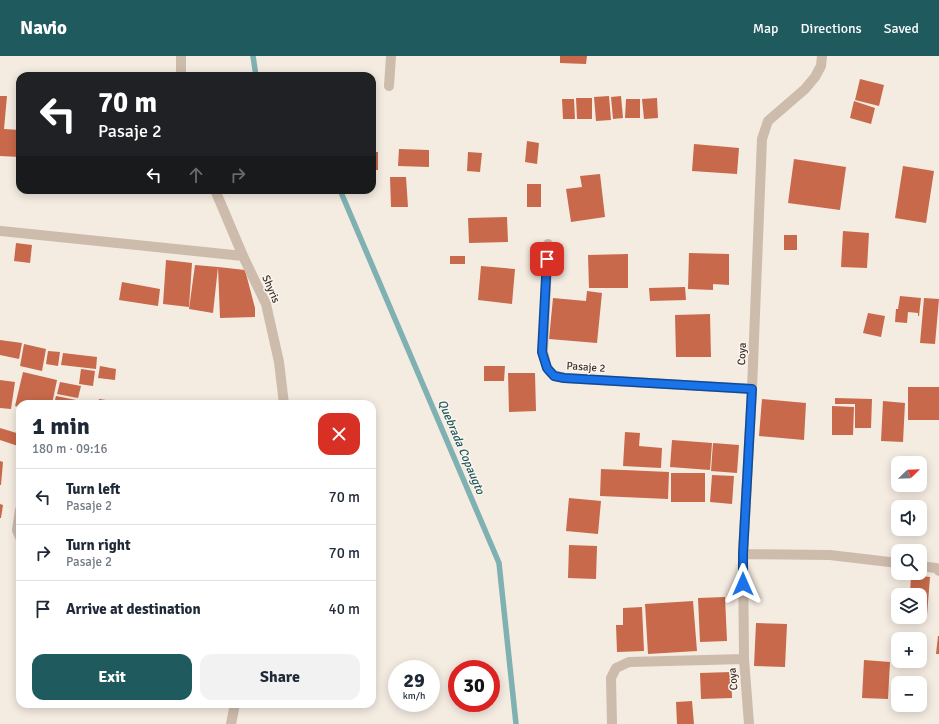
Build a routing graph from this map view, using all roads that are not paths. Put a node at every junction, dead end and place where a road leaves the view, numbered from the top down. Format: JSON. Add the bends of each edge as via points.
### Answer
{"nodes":[{"id":1,"x":181,"y":56,"type":"edge"},
{"id":2,"x":391,"y":56,"type":"edge"},
{"id":3,"x":822,"y":56,"type":"edge"},
{"id":4,"x":182,"y":72,"type":"edge"},
{"id":5,"x":389,"y":86,"type":"dead end"},
{"id":6,"x":217,"y":194,"type":"edge"},
{"id":7,"x":0,"y":231,"type":"edge"},
{"id":8,"x":548,"y":244,"type":"dead end"},
{"id":9,"x":243,"y":256,"type":"junction"},
{"id":10,"x":752,"y":389,"type":"junction"},
{"id":11,"x":284,"y":400,"type":"edge"},
{"id":12,"x":743,"y":554,"type":"junction"},
{"id":13,"x":891,"y":562,"type":"edge"},
{"id":14,"x":927,"y":567,"type":"edge"},
{"id":15,"x":939,"y":571,"type":"edge"},
{"id":16,"x":744,"y":659,"type":"junction"},
{"id":17,"x":234,"y":708,"type":"edge"},
{"id":18,"x":231,"y":724,"type":"edge"},
{"id":19,"x":612,"y":724,"type":"edge"},
{"id":20,"x":749,"y":724,"type":"edge"}],
"edges":[{"from":1,"to":4,"type":"street"},
{"from":2,"to":5,"type":"street"},
{"from":3,"to":10,"type":"street","name":"Coya","via":[[821,66],[815,77],[768,121],[762,139]]},
{"from":6,"to":9,"type":"street","name":"Shyris"},
{"from":7,"to":9,"type":"street"},
{"from":8,"to":10,"type":"street","name":"Pasaje 2","via":[[542,352],[547,368],[554,376]]},
{"from":9,"to":11,"type":"street","name":"Shyris","via":[[266,304],[279,362]]},
{"from":10,"to":12,"type":"street","name":"Coya"},
{"from":12,"to":13,"type":"street","via":[[830,555]]},
{"from":12,"to":16,"type":"street","name":"Coya"},
{"from":14,"to":15,"type":"street"},
{"from":16,"to":19,"type":"street","via":[[629,662],[616,668],[611,678]]},
{"from":16,"to":20,"type":"street","name":"Coya"},
{"from":17,"to":18,"type":"street"}]}
